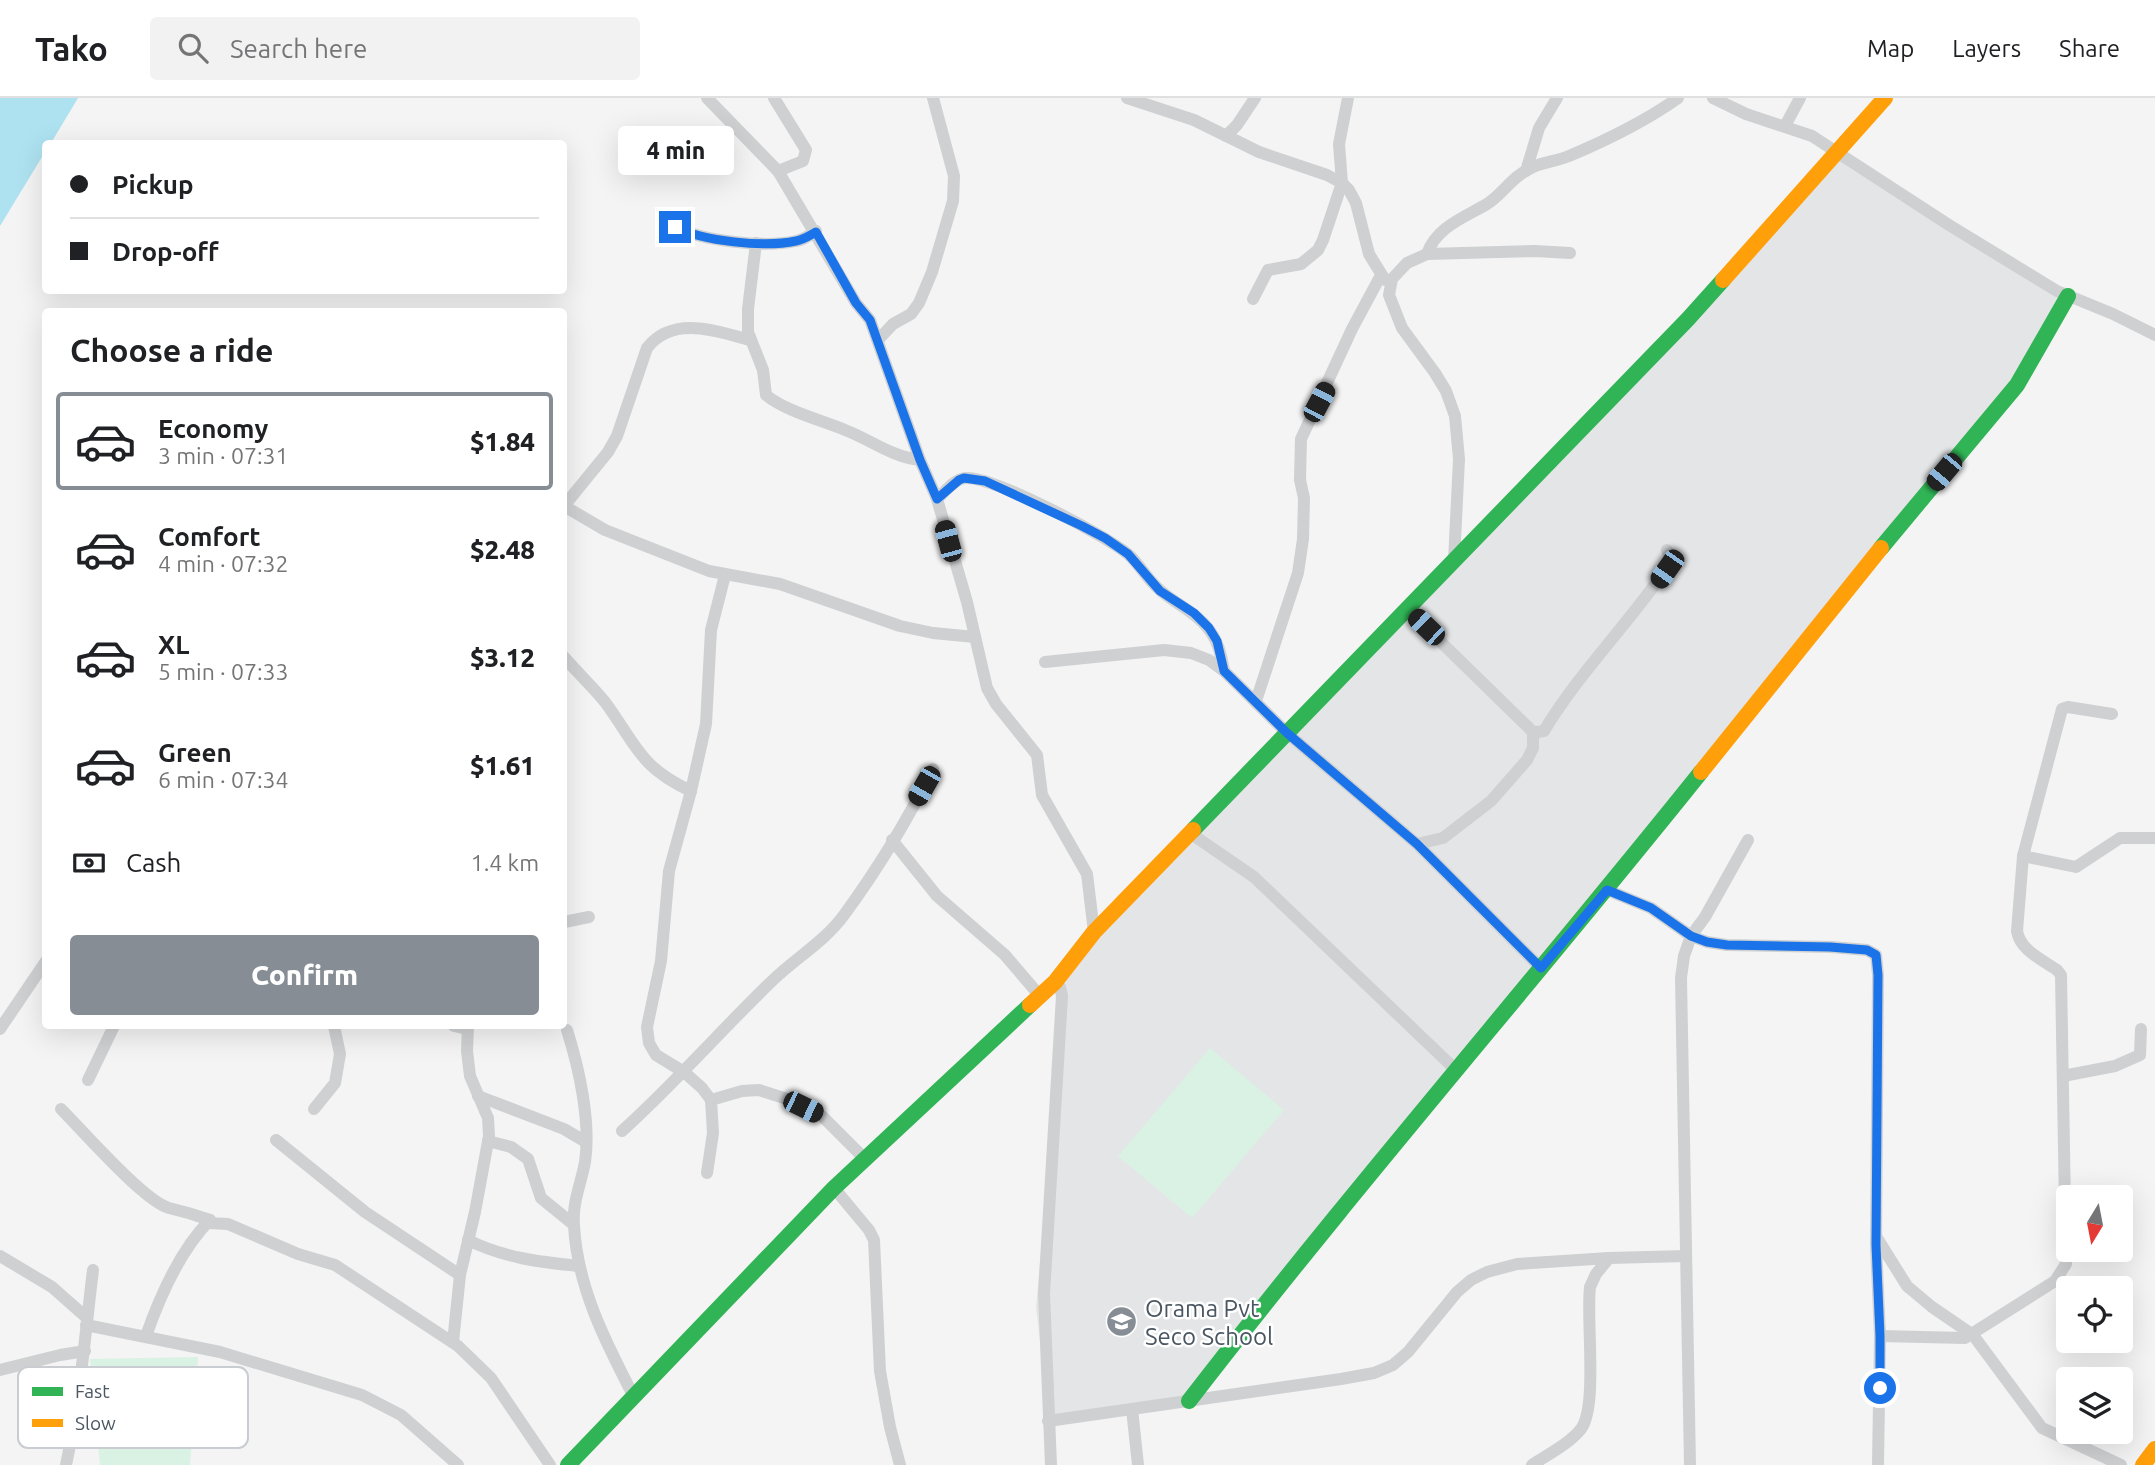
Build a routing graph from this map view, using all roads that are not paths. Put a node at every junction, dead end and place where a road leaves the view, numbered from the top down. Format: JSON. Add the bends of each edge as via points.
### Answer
{"nodes":[{"id":1,"x":707,"y":98,"type":"edge"},
{"id":2,"x":774,"y":98,"type":"edge"},
{"id":3,"x":933,"y":98,"type":"edge"},
{"id":4,"x":1127,"y":98,"type":"edge"},
{"id":5,"x":1255,"y":98,"type":"edge"},
{"id":6,"x":1348,"y":98,"type":"edge"},
{"id":7,"x":1557,"y":98,"type":"edge"},
{"id":8,"x":1678,"y":98,"type":"edge"},
{"id":9,"x":1713,"y":98,"type":"edge"},
{"id":10,"x":1800,"y":98,"type":"edge"},
{"id":11,"x":1885,"y":98,"type":"edge"},
{"id":12,"x":1785,"y":126,"type":"junction"},
{"id":13,"x":1226,"y":136,"type":"junction"},
{"id":14,"x":1837,"y":153,"type":"junction"},
{"id":15,"x":778,"y":171,"type":"junction"},
{"id":16,"x":1526,"y":171,"type":"junction"},
{"id":17,"x":1342,"y":183,"type":"junction"},
{"id":18,"x":675,"y":227,"type":"dead end"},
{"id":19,"x":816,"y":232,"type":"junction"},
{"id":20,"x":755,"y":243,"type":"junction"},
{"id":21,"x":1570,"y":253,"type":"dead end"},
{"id":22,"x":1427,"y":254,"type":"junction"},
{"id":23,"x":1381,"y":275,"type":"junction"},
{"id":24,"x":1389,"y":286,"type":"junction"},
{"id":25,"x":2067,"y":296,"type":"junction"},
{"id":26,"x":1253,"y":299,"type":"dead end"},
{"id":27,"x":2155,"y":335,"type":"edge"},
{"id":28,"x":750,"y":340,"type":"junction"},
{"id":29,"x":878,"y":340,"type":"junction"},
{"id":30,"x":920,"y":460,"type":"junction"},
{"id":31,"x":937,"y":499,"type":"junction"},
{"id":32,"x":567,"y":502,"type":"edge"},
{"id":33,"x":567,"y":508,"type":"edge"},
{"id":34,"x":1667,"y":550,"type":"dead end"},
{"id":35,"x":1454,"y":561,"type":"junction"},
{"id":36,"x":725,"y":575,"type":"junction"},
{"id":37,"x":1407,"y":609,"type":"junction"},
{"id":38,"x":975,"y":637,"type":"junction"},
{"id":39,"x":567,"y":660,"type":"edge"},
{"id":40,"x":1045,"y":662,"type":"dead end"},
{"id":41,"x":1224,"y":671,"type":"junction"},
{"id":42,"x":1256,"y":701,"type":"junction"},
{"id":43,"x":2112,"y":714,"type":"dead end"},
{"id":44,"x":1287,"y":733,"type":"junction"},
{"id":45,"x":1535,"y":733,"type":"junction"},
{"id":46,"x":933,"y":769,"type":"dead end"},
{"id":47,"x":691,"y":791,"type":"junction"},
{"id":48,"x":1189,"y":833,"type":"junction"},
{"id":49,"x":2155,"y":838,"type":"edge"},
{"id":50,"x":892,"y":840,"type":"junction"},
{"id":51,"x":1748,"y":840,"type":"dead end"},
{"id":52,"x":1417,"y":844,"type":"junction"},
{"id":53,"x":2023,"y":856,"type":"junction"},
{"id":54,"x":1607,"y":890,"type":"junction"},
{"id":55,"x":589,"y":917,"type":"dead end"},
{"id":56,"x":567,"y":921,"type":"edge"},
{"id":57,"x":1094,"y":932,"type":"junction"},
{"id":58,"x":1691,"y":936,"type":"junction"},
{"id":59,"x":42,"y":967,"type":"edge"},
{"id":60,"x":1541,"y":968,"type":"junction"},
{"id":61,"x":1055,"y":982,"type":"junction"},
{"id":62,"x":1040,"y":996,"type":"junction"},
{"id":63,"x":2141,"y":1028,"type":"dead end"},
{"id":64,"x":0,"y":1029,"type":"edge"},
{"id":65,"x":113,"y":1029,"type":"edge"},
{"id":66,"x":334,"y":1029,"type":"edge"},
{"id":67,"x":467,"y":1029,"type":"edge"},
{"id":68,"x":567,"y":1030,"type":"dead end"},
{"id":69,"x":1457,"y":1070,"type":"junction"},
{"id":70,"x":684,"y":1072,"type":"junction"},
{"id":71,"x":2063,"y":1076,"type":"junction"},
{"id":72,"x":88,"y":1080,"type":"dead end"},
{"id":73,"x":478,"y":1096,"type":"junction"},
{"id":74,"x":711,"y":1100,"type":"junction"},
{"id":75,"x":61,"y":1109,"type":"dead end"},
{"id":76,"x":314,"y":1109,"type":"dead end"},
{"id":77,"x":622,"y":1131,"type":"dead end"},
{"id":78,"x":276,"y":1140,"type":"dead end"},
{"id":79,"x":488,"y":1141,"type":"junction"},
{"id":80,"x":586,"y":1142,"type":"junction"},
{"id":81,"x":865,"y":1159,"type":"junction"},
{"id":82,"x":706,"y":1173,"type":"dead end"},
{"id":83,"x":834,"y":1188,"type":"junction"},
{"id":84,"x":210,"y":1220,"type":"junction"},
{"id":85,"x":573,"y":1224,"type":"junction"},
{"id":86,"x":1876,"y":1237,"type":"junction"},
{"id":87,"x":468,"y":1240,"type":"junction"},
{"id":88,"x":0,"y":1256,"type":"edge"},
{"id":89,"x":1686,"y":1256,"type":"junction"},
{"id":90,"x":1609,"y":1258,"type":"junction"},
{"id":91,"x":579,"y":1266,"type":"junction"},
{"id":92,"x":93,"y":1269,"type":"dead end"},
{"id":93,"x":460,"y":1275,"type":"junction"},
{"id":94,"x":86,"y":1321,"type":"junction"},
{"id":95,"x":1973,"y":1335,"type":"junction"},
{"id":96,"x":146,"y":1336,"type":"junction"},
{"id":97,"x":1880,"y":1336,"type":"junction"},
{"id":98,"x":453,"y":1342,"type":"junction"},
{"id":99,"x":85,"y":1351,"type":"junction"},
{"id":100,"x":82,"y":1367,"type":"edge"},
{"id":101,"x":0,"y":1370,"type":"edge"},
{"id":102,"x":634,"y":1397,"type":"junction"},
{"id":103,"x":1189,"y":1401,"type":"junction"},
{"id":104,"x":1132,"y":1409,"type":"junction"},
{"id":105,"x":1048,"y":1421,"type":"junction"},
{"id":106,"x":2155,"y":1449,"type":"edge"},
{"id":107,"x":573,"y":1463,"type":"edge"},
{"id":108,"x":458,"y":1465,"type":"edge"},
{"id":109,"x":550,"y":1465,"type":"edge"},
{"id":110,"x":900,"y":1465,"type":"edge"},
{"id":111,"x":1051,"y":1465,"type":"edge"},
{"id":112,"x":1138,"y":1465,"type":"edge"},
{"id":113,"x":1532,"y":1465,"type":"edge"},
{"id":114,"x":1690,"y":1465,"type":"edge"},
{"id":115,"x":1878,"y":1465,"type":"edge"},
{"id":116,"x":2121,"y":1465,"type":"edge"},
{"id":117,"x":2143,"y":1465,"type":"edge"}],
"edges":[{"from":1,"to":15,"type":"street"},
{"from":2,"to":15,"type":"street","via":[[807,155]]},
{"from":3,"to":29,"type":"street","via":[[954,176],[953,201],[919,303]]},
{"from":4,"to":13,"type":"street"},
{"from":5,"to":13,"type":"street"},
{"from":6,"to":17,"type":"street","via":[[1340,135]]},
{"from":7,"to":16,"type":"street","via":[[1539,128]]},
{"from":8,"to":16,"type":"street","via":[[1639,124]]},
{"from":9,"to":12,"type":"street"},
{"from":10,"to":12,"type":"street"},
{"from":11,"to":14,"type":"main road"},
{"from":12,"to":14,"type":"street","via":[[1812,136]]},
{"from":13,"to":17,"type":"street"},
{"from":14,"to":25,"type":"street"},
{"from":14,"to":35,"type":"main road","via":[[1688,319]]},
{"from":15,"to":19,"type":"street"},
{"from":16,"to":22,"type":"street","via":[[1490,202],[1443,231]]},
{"from":17,"to":23,"type":"street","via":[[1356,203],[1369,254]]},
{"from":17,"to":26,"type":"street","via":[[1318,250],[1301,264],[1268,270]]},
{"from":18,"to":20,"type":"street","via":[[705,238]]},
{"from":19,"to":20,"type":"street","via":[[798,241]]},
{"from":19,"to":29,"type":"street"},
{"from":20,"to":28,"type":"street","via":[[748,309]]},
{"from":21,"to":22,"type":"street"},
{"from":22,"to":24,"type":"street","via":[[1400,269]]},
{"from":23,"to":24,"type":"street"},
{"from":23,"to":42,"type":"street","via":[[1301,439],[1304,498],[1298,573]]},
{"from":24,"to":35,"type":"street","via":[[1402,328],[1446,391],[1455,416],[1459,459]]},
{"from":25,"to":27,"type":"street"},
{"from":25,"to":54,"type":"main road","via":[[2017,385]]},
{"from":28,"to":30,"type":"street","via":[[764,370],[768,397],[894,455]]},
{"from":28,"to":32,"type":"street","via":[[686,327],[652,341],[617,436]]},
{"from":29,"to":30,"type":"street"},
{"from":30,"to":31,"type":"street"},
{"from":31,"to":38,"type":"street"},
{"from":31,"to":41,"type":"street","via":[[964,478],[985,481],[1105,538],[1128,554],[1160,591],[1202,621],[1217,641]]},
{"from":33,"to":36,"type":"street","via":[[614,533]]},
{"from":34,"to":45,"type":"street","via":[[1671,559],[1658,581],[1544,731]]},
{"from":35,"to":37,"type":"main road"},
{"from":36,"to":38,"type":"street","via":[[793,587],[900,625]]},
{"from":36,"to":47,"type":"street","via":[[711,629],[706,723]]},
{"from":37,"to":44,"type":"main road"},
{"from":37,"to":45,"type":"street"},
{"from":38,"to":57,"type":"street","via":[[987,688],[1035,750],[1042,795],[1087,874]]},
{"from":39,"to":47,"type":"street","via":[[604,701],[641,757]]},
{"from":40,"to":41,"type":"street","via":[[1178,650],[1200,655]]},
{"from":41,"to":42,"type":"street"},
{"from":42,"to":44,"type":"street"},
{"from":43,"to":53,"type":"street","via":[[2062,709]]},
{"from":44,"to":48,"type":"main road"},
{"from":44,"to":52,"type":"street"},
{"from":45,"to":52,"type":"street","via":[[1527,760],[1490,801],[1443,838]]},
{"from":46,"to":50,"type":"street"},
{"from":47,"to":70,"type":"street","via":[[669,871],[661,961],[647,1027],[656,1055]]},
{"from":48,"to":57,"type":"main road"},
{"from":48,"to":69,"type":"street","via":[[1254,877]]},
{"from":49,"to":53,"type":"street","via":[[2120,838],[2076,867]]},
{"from":50,"to":62,"type":"street","via":[[937,896],[1005,955]]},
{"from":50,"to":70,"type":"street","via":[[833,928],[773,980]]},
{"from":51,"to":58,"type":"street"},
{"from":52,"to":60,"type":"street"},
{"from":53,"to":71,"type":"street","via":[[2017,931],[2022,946],[2061,975]]},
{"from":54,"to":58,"type":"street","via":[[1651,908]]},
{"from":54,"to":60,"type":"main road"},
{"from":55,"to":56,"type":"street"},
{"from":57,"to":61,"type":"main road"},
{"from":58,"to":86,"type":"street","via":[[1727,945],[1830,947],[1876,955]]},
{"from":58,"to":89,"type":"street","via":[[1681,978]]},
{"from":59,"to":64,"type":"street"},
{"from":60,"to":69,"type":"main road"},
{"from":61,"to":62,"type":"main road"},
{"from":61,"to":105,"type":"street","via":[[1062,996],[1044,1294]]},
{"from":62,"to":81,"type":"main road"},
{"from":63,"to":71,"type":"street","via":[[2140,1055],[2115,1066]]},
{"from":65,"to":72,"type":"street"},
{"from":66,"to":76,"type":"street","via":[[340,1054],[335,1083]]},
{"from":67,"to":73,"type":"street","via":[[470,1076]]},
{"from":68,"to":80,"type":"street","via":[[576,1057]]},
{"from":69,"to":103,"type":"main road"},
{"from":70,"to":74,"type":"street"},
{"from":70,"to":77,"type":"street"},
{"from":71,"to":95,"type":"street","via":[[2066,1264],[2055,1281]]},
{"from":73,"to":79,"type":"street","via":[[488,1118]]},
{"from":73,"to":80,"type":"street"},
{"from":74,"to":81,"type":"street","via":[[759,1090],[784,1098],[823,1116]]},
{"from":74,"to":82,"type":"street","via":[[713,1133]]},
{"from":75,"to":84,"type":"street","via":[[143,1191],[169,1208]]},
{"from":78,"to":93,"type":"street","via":[[365,1212]]},
{"from":79,"to":85,"type":"street","via":[[510,1147],[528,1159],[541,1198]]},
{"from":79,"to":87,"type":"street"},
{"from":80,"to":85,"type":"street"},
{"from":81,"to":83,"type":"main road"},
{"from":83,"to":102,"type":"main road"},
{"from":83,"to":110,"type":"street","via":[[874,1240],[880,1371]]},
{"from":84,"to":96,"type":"street","via":[[175,1272]]},
{"from":84,"to":98,"type":"street","via":[[345,1270]]},
{"from":85,"to":91,"type":"street"},
{"from":86,"to":95,"type":"street","via":[[1907,1286]]},
{"from":86,"to":97,"type":"street"},
{"from":87,"to":91,"type":"street","via":[[531,1261]]},
{"from":87,"to":93,"type":"street"},
{"from":88,"to":94,"type":"street","via":[[52,1287]]},
{"from":89,"to":90,"type":"street"},
{"from":89,"to":114,"type":"street"},
{"from":90,"to":103,"type":"street","via":[[1517,1264],[1487,1272],[1457,1292],[1408,1352],[1384,1370]]},
{"from":90,"to":113,"type":"street","via":[[1590,1287],[1590,1370],[1583,1426]]},
{"from":91,"to":102,"type":"street"},
{"from":92,"to":94,"type":"street"},
{"from":93,"to":98,"type":"street"},
{"from":94,"to":96,"type":"street"},
{"from":94,"to":99,"type":"street"},
{"from":95,"to":97,"type":"street","via":[[1958,1339]]},
{"from":95,"to":116,"type":"street","via":[[2042,1428]]},
{"from":96,"to":108,"type":"street","via":[[261,1363],[362,1395],[401,1415]]},
{"from":97,"to":115,"type":"street"},
{"from":98,"to":109,"type":"street","via":[[491,1378]]},
{"from":99,"to":100,"type":"street"},
{"from":99,"to":101,"type":"street"},
{"from":102,"to":107,"type":"main road"},
{"from":103,"to":104,"type":"street"},
{"from":104,"to":105,"type":"street"},
{"from":104,"to":112,"type":"street"},
{"from":105,"to":111,"type":"street"},
{"from":106,"to":117,"type":"main road"}]}
